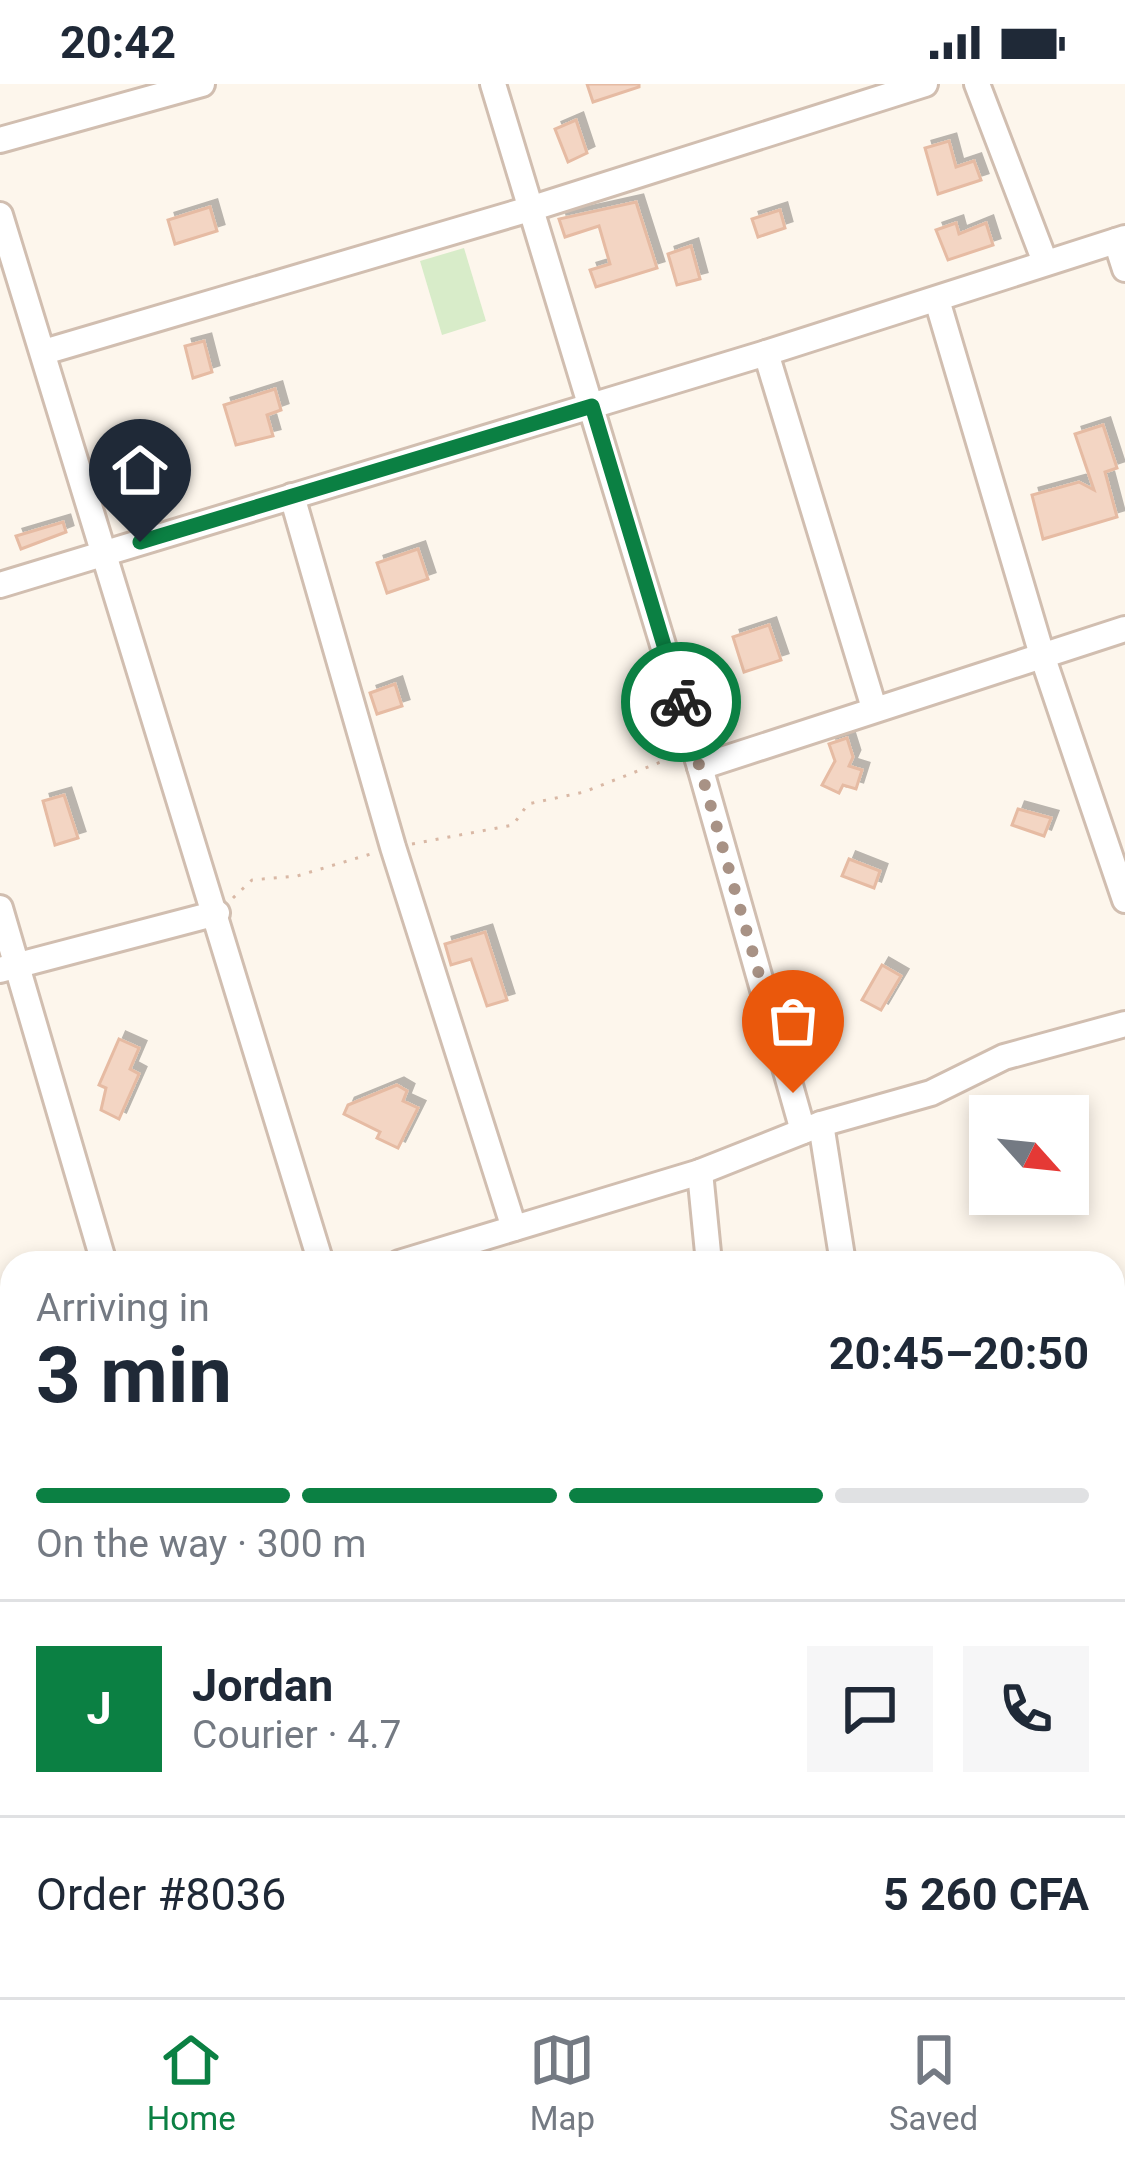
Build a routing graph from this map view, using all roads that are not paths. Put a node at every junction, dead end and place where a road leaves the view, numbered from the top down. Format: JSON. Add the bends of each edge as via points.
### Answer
{"nodes":[{"id":1,"x":202,"y":84,"type":"edge"},
{"id":2,"x":493,"y":84,"type":"edge"},
{"id":3,"x":925,"y":84,"type":"edge"},
{"id":4,"x":977,"y":84,"type":"edge"},
{"id":5,"x":145,"y":92,"type":"edge"},
{"id":6,"x":0,"y":140,"type":"edge"},
{"id":7,"x":533,"y":208,"type":"junction"},
{"id":8,"x":0,"y":215,"type":"edge"},
{"id":9,"x":1121,"y":239,"type":"edge"},
{"id":10,"x":1045,"y":262,"type":"junction"},
{"id":11,"x":1125,"y":269,"type":"edge"},
{"id":12,"x":937,"y":300,"type":"junction"},
{"id":13,"x":44,"y":352,"type":"junction"},
{"id":14,"x":766,"y":353,"type":"junction"},
{"id":15,"x":592,"y":406,"type":"junction"},
{"id":16,"x":292,"y":496,"type":"junction"},
{"id":17,"x":102,"y":554,"type":"junction"},
{"id":18,"x":0,"y":585,"type":"edge"},
{"id":19,"x":1125,"y":629,"type":"edge"},
{"id":20,"x":1042,"y":656,"type":"junction"},
{"id":21,"x":874,"y":707,"type":"junction"},
{"id":22,"x":698,"y":758,"type":"junction"},
{"id":23,"x":1125,"y":900,"type":"edge"},
{"id":24,"x":0,"y":908,"type":"edge"},
{"id":25,"x":217,"y":913,"type":"junction"},
{"id":26,"x":9,"y":967,"type":"edge"},
{"id":27,"x":1125,"y":1024,"type":"edge"},
{"id":28,"x":812,"y":1127,"type":"junction"},
{"id":29,"x":700,"y":1172,"type":"junction"},
{"id":30,"x":514,"y":1228,"type":"junction"},
{"id":31,"x":100,"y":1251,"type":"edge"},
{"id":32,"x":317,"y":1251,"type":"edge"},
{"id":33,"x":438,"y":1251,"type":"edge"},
{"id":34,"x":708,"y":1251,"type":"edge"},
{"id":35,"x":840,"y":1251,"type":"edge"}],
"edges":[{"from":1,"to":5,"type":"street"},
{"from":2,"to":7,"type":"street"},
{"from":3,"to":7,"type":"street"},
{"from":4,"to":10,"type":"street"},
{"from":5,"to":6,"type":"street"},
{"from":7,"to":13,"type":"street"},
{"from":7,"to":15,"type":"street"},
{"from":8,"to":13,"type":"street"},
{"from":9,"to":10,"type":"street"},
{"from":9,"to":11,"type":"street"},
{"from":10,"to":12,"type":"street"},
{"from":12,"to":14,"type":"street"},
{"from":12,"to":20,"type":"street"},
{"from":13,"to":17,"type":"street"},
{"from":14,"to":15,"type":"street"},
{"from":14,"to":21,"type":"street"},
{"from":15,"to":16,"type":"street"},
{"from":15,"to":22,"type":"street"},
{"from":16,"to":17,"type":"street"},
{"from":16,"to":30,"type":"street"},
{"from":17,"to":18,"type":"street"},
{"from":17,"to":25,"type":"street"},
{"from":19,"to":20,"type":"street"},
{"from":20,"to":21,"type":"street"},
{"from":20,"to":23,"type":"street"},
{"from":21,"to":22,"type":"street"},
{"from":22,"to":28,"type":"street"},
{"from":24,"to":26,"type":"street"},
{"from":25,"to":26,"type":"street"},
{"from":25,"to":32,"type":"street"},
{"from":26,"to":31,"type":"street"},
{"from":27,"to":28,"type":"street","via":[[1004,1057],[931,1094]]},
{"from":28,"to":29,"type":"street"},
{"from":28,"to":35,"type":"street"},
{"from":29,"to":30,"type":"street"},
{"from":29,"to":34,"type":"street"},
{"from":30,"to":33,"type":"street"}]}
